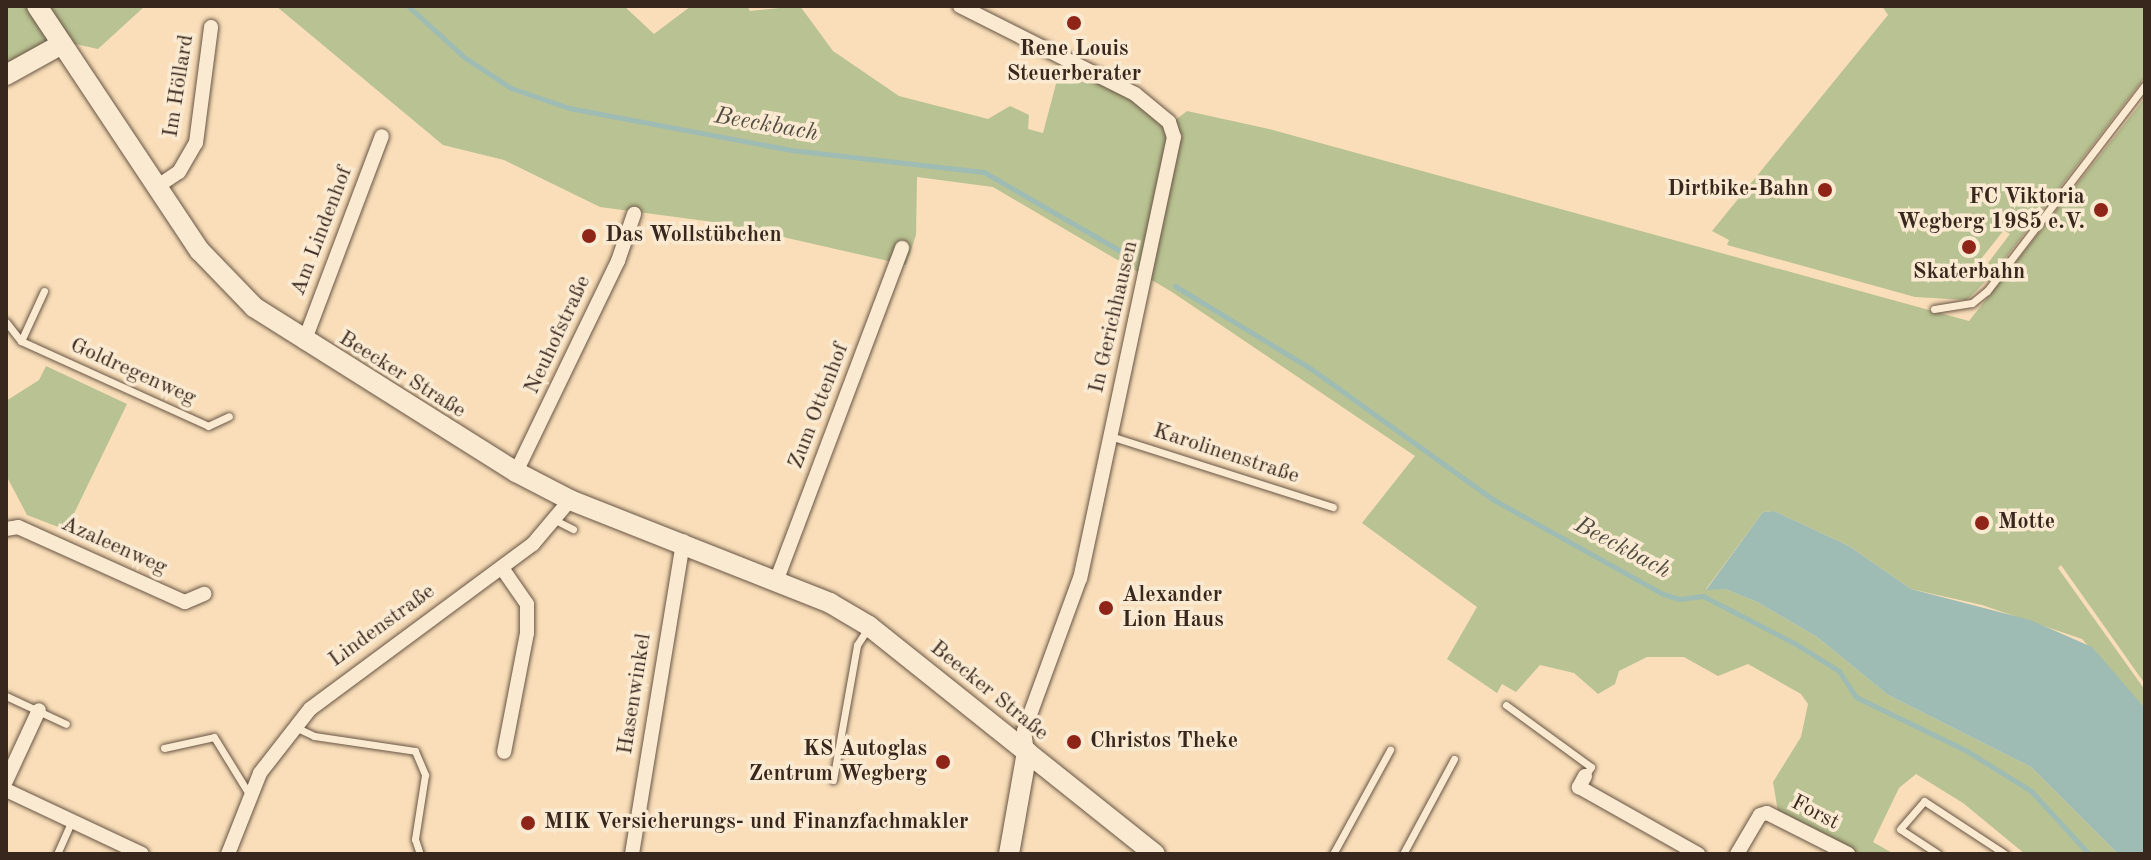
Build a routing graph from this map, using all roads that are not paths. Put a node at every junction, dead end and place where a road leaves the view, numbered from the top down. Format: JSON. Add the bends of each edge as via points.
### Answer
{"nodes":[{"id":1,"x":37,"y":6,"type":"edge"},
{"id":2,"x":960,"y":6,"type":"edge"},
{"id":3,"x":211,"y":27,"type":"dead end"},
{"id":4,"x":62,"y":44,"type":"junction"},
{"id":5,"x":6,"y":75,"type":"edge"},
{"id":6,"x":2145,"y":85,"type":"edge"},
{"id":7,"x":382,"y":136,"type":"dead end"},
{"id":8,"x":158,"y":186,"type":"junction"},
{"id":9,"x":634,"y":214,"type":"dead end"},
{"id":10,"x":902,"y":248,"type":"dead end"},
{"id":11,"x":44,"y":291,"type":"dead end"},
{"id":12,"x":1934,"y":309,"type":"dead end"},
{"id":13,"x":6,"y":322,"type":"edge"},
{"id":14,"x":21,"y":341,"type":"junction"},
{"id":15,"x":304,"y":342,"type":"junction"},
{"id":16,"x":229,"y":416,"type":"dead end"},
{"id":17,"x":1109,"y":436,"type":"junction"},
{"id":18,"x":516,"y":472,"type":"junction"},
{"id":19,"x":570,"y":500,"type":"junction"},
{"id":20,"x":1333,"y":507,"type":"dead end"},
{"id":21,"x":557,"y":521,"type":"junction"},
{"id":22,"x":6,"y":529,"type":"edge"},
{"id":23,"x":573,"y":529,"type":"dead end"},
{"id":24,"x":683,"y":541,"type":"junction"},
{"id":25,"x":502,"y":568,"type":"junction"},
{"id":26,"x":777,"y":579,"type":"junction"},
{"id":27,"x":204,"y":594,"type":"dead end"},
{"id":28,"x":869,"y":626,"type":"junction"},
{"id":29,"x":6,"y":696,"type":"edge"},
{"id":30,"x":1506,"y":705,"type":"dead end"},
{"id":31,"x":39,"y":710,"type":"junction"},
{"id":32,"x":66,"y":724,"type":"dead end"},
{"id":33,"x":294,"y":726,"type":"junction"},
{"id":34,"x":164,"y":748,"type":"dead end"},
{"id":35,"x":1390,"y":750,"type":"dead end"},
{"id":36,"x":504,"y":752,"type":"dead end"},
{"id":37,"x":1027,"y":752,"type":"junction"},
{"id":38,"x":1454,"y":759,"type":"dead end"},
{"id":39,"x":1585,"y":776,"type":"joint"},
{"id":40,"x":833,"y":780,"type":"dead end"},
{"id":41,"x":6,"y":781,"type":"edge"},
{"id":42,"x":6,"y":790,"type":"edge"},
{"id":43,"x":249,"y":794,"type":"junction"},
{"id":44,"x":72,"y":821,"type":"junction"},
{"id":45,"x":2001,"y":853,"type":"edge"},
{"id":46,"x":57,"y":854,"type":"edge"},
{"id":47,"x":142,"y":854,"type":"edge"},
{"id":48,"x":228,"y":854,"type":"edge"},
{"id":49,"x":420,"y":854,"type":"edge"},
{"id":50,"x":632,"y":854,"type":"edge"},
{"id":51,"x":1009,"y":854,"type":"edge"},
{"id":52,"x":1155,"y":854,"type":"edge"},
{"id":53,"x":1333,"y":854,"type":"edge"},
{"id":54,"x":1403,"y":854,"type":"edge"},
{"id":55,"x":1698,"y":854,"type":"edge"},
{"id":56,"x":1737,"y":854,"type":"edge"},
{"id":57,"x":1848,"y":854,"type":"edge"},
{"id":58,"x":1938,"y":854,"type":"edge"}],
"edges":[{"from":1,"to":4,"type":"street","name":"Beecker Straße"},
{"from":2,"to":17,"type":"street","name":"In Gerichhausen","via":[[1135,94],[1173,129],[1170,173]]},
{"from":3,"to":8,"type":"street","name":"Im Höllard","via":[[196,143],[179,172]]},
{"from":4,"to":5,"type":"street"},
{"from":4,"to":8,"type":"street","name":"Beecker Straße"},
{"from":6,"to":12,"type":"lane","via":[[1987,291],[1953,310]]},
{"from":7,"to":15,"type":"street","name":"Am Lindenhof"},
{"from":8,"to":15,"type":"street","name":"Beecker Straße","via":[[226,280]]},
{"from":9,"to":18,"type":"street","name":"Neuhofstraße","via":[[611,275]]},
{"from":10,"to":26,"type":"street","name":"Zum Ottenhof"},
{"from":11,"to":14,"type":"lane"},
{"from":13,"to":14,"type":"lane","name":"Goldregenweg"},
{"from":14,"to":16,"type":"lane","name":"Goldregenweg","via":[[208,426]]},
{"from":15,"to":18,"type":"street","name":"Beecker Straße"},
{"from":17,"to":20,"type":"lane","name":"Karolinenstraße"},
{"from":17,"to":37,"type":"street","name":"In Gerichhausen","via":[[1080,578],[1024,731]]},
{"from":18,"to":19,"type":"street","name":"Beecker Straße"},
{"from":19,"to":21,"type":"street","name":"Lindenstraße"},
{"from":19,"to":24,"type":"street","name":"Beecker Straße"},
{"from":21,"to":23,"type":"lane"},
{"from":21,"to":25,"type":"street","name":"Lindenstraße"},
{"from":22,"to":27,"type":"street","name":"Azaleenweg","via":[[18,527],[185,602]]},
{"from":24,"to":26,"type":"street","name":"Beecker Straße"},
{"from":24,"to":50,"type":"street","name":"Hasenwinkel","via":[[671,566]]},
{"from":25,"to":33,"type":"street","name":"Lindenstraße","via":[[327,693]]},
{"from":25,"to":36,"type":"street","via":[[527,604],[527,633]]},
{"from":26,"to":28,"type":"street","name":"Beecker Straße"},
{"from":28,"to":37,"type":"street","name":"Beecker Straße"},
{"from":28,"to":40,"type":"lane","via":[[857,645]]},
{"from":29,"to":31,"type":"lane"},
{"from":30,"to":39,"type":"lane","via":[[1591,767]]},
{"from":31,"to":32,"type":"lane"},
{"from":31,"to":41,"type":"street"},
{"from":33,"to":43,"type":"street","name":"Lindenstraße"},
{"from":33,"to":49,"type":"lane","via":[[314,736],[415,751],[425,775],[415,839]]},
{"from":34,"to":43,"type":"lane","via":[[214,737]]},
{"from":35,"to":53,"type":"lane"},
{"from":37,"to":51,"type":"street"},
{"from":37,"to":52,"type":"street","name":"Beecker Straße"},
{"from":38,"to":54,"type":"lane"},
{"from":39,"to":55,"type":"street","via":[[1579,787]]},
{"from":42,"to":44,"type":"street"},
{"from":43,"to":48,"type":"street","name":"Lindenstraße"},
{"from":44,"to":46,"type":"lane"},
{"from":44,"to":47,"type":"street"},
{"from":45,"to":58,"type":"lane","via":[[1924,801],[1900,829]]},
{"from":56,"to":57,"type":"street","name":"Forst","via":[[1760,815],[1767,813]]}]}
